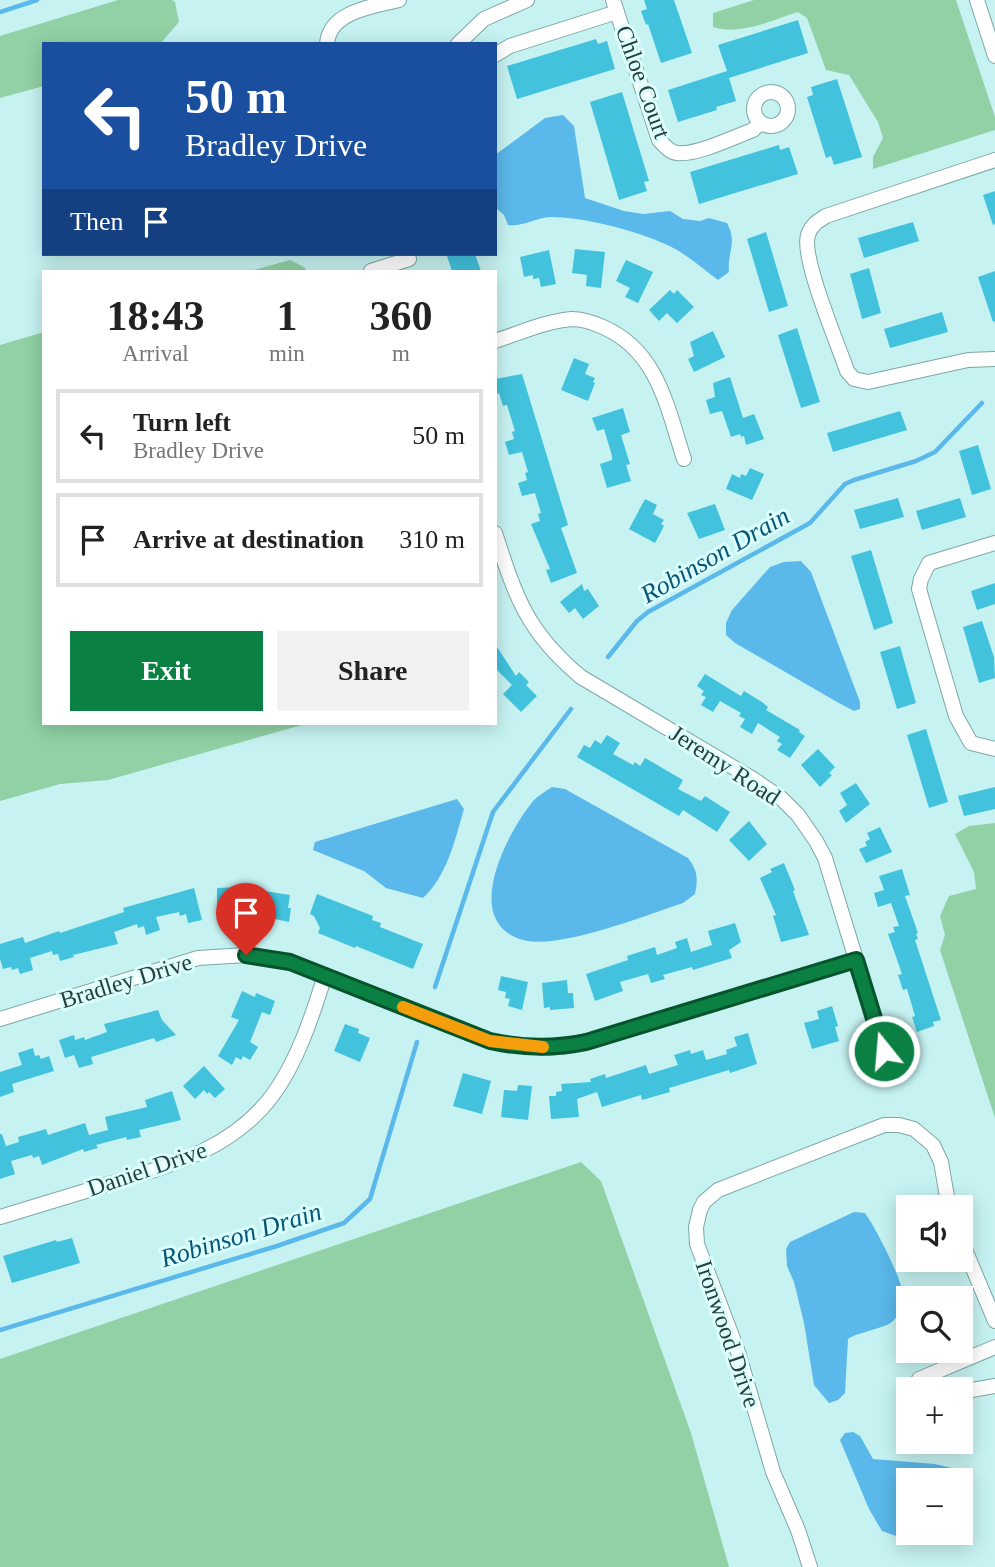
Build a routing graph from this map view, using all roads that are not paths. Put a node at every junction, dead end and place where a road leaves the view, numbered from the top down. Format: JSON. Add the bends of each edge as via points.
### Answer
{"nodes":[{"id":1,"x":400,"y":0,"type":"edge"},
{"id":2,"x":527,"y":0,"type":"edge"},
{"id":3,"x":977,"y":0,"type":"edge"},
{"id":4,"x":615,"y":6,"type":"edge"},
{"id":5,"x":327,"y":42,"type":"edge"},
{"id":6,"x":460,"y":42,"type":"edge"},
{"id":7,"x":497,"y":54,"type":"edge"},
{"id":8,"x":995,"y":56,"type":"edge"},
{"id":9,"x":760,"y":123,"type":"dead end"},
{"id":10,"x":995,"y":160,"type":"edge"},
{"id":11,"x":410,"y":261,"type":"edge"},
{"id":12,"x":375,"y":270,"type":"edge"},
{"id":13,"x":497,"y":340,"type":"edge"},
{"id":14,"x":995,"y":359,"type":"edge"},
{"id":15,"x":684,"y":459,"type":"dead end"},
{"id":16,"x":497,"y":539,"type":"edge"},
{"id":17,"x":995,"y":543,"type":"edge"},
{"id":18,"x":995,"y":749,"type":"edge"},
{"id":19,"x":856,"y":960,"type":"junction"},
{"id":20,"x":325,"y":975,"type":"junction"},
{"id":21,"x":0,"y":1019,"type":"edge"},
{"id":22,"x":884,"y":1051,"type":"dead end"},
{"id":23,"x":946,"y":1195,"type":"edge"},
{"id":24,"x":0,"y":1217,"type":"edge"},
{"id":25,"x":973,"y":1269,"type":"edge"},
{"id":26,"x":995,"y":1321,"type":"edge"},
{"id":27,"x":995,"y":1347,"type":"edge"},
{"id":28,"x":924,"y":1377,"type":"edge"},
{"id":29,"x":995,"y":1386,"type":"edge"},
{"id":30,"x":973,"y":1390,"type":"edge"},
{"id":31,"x":810,"y":1567,"type":"edge"}],
"edges":[{"from":1,"to":5,"type":"street","via":[[346,17],[335,25]]},
{"from":2,"to":6,"type":"street","via":[[484,19]]},
{"from":3,"to":8,"type":"street"},
{"from":4,"to":7,"type":"street"},
{"from":4,"to":9,"type":"street","name":"Chloe Court","via":[[659,140],[667,148],[687,153],[753,130]]},
{"from":10,"to":14,"type":"street","via":[[826,216],[813,225],[807,237],[810,264],[847,371],[854,379],[868,382],[968,360]]},
{"from":11,"to":12,"type":"street"},
{"from":13,"to":15,"type":"street","via":[[575,319],[618,335],[635,347],[652,369]]},
{"from":16,"to":19,"type":"street","name":"Jeremy Road","via":[[524,613],[564,663],[753,779],[798,815],[825,858]]},
{"from":17,"to":18,"type":"street","via":[[929,563],[919,589],[956,716],[971,743]]},
{"from":19,"to":20,"type":"street","name":"Bradley Drive","via":[[586,1042],[550,1048],[490,1041]]},
{"from":19,"to":22,"type":"street","name":"Jeremy Road"},
{"from":20,"to":21,"type":"street","name":"Bradley Drive","via":[[265,957],[198,958]]},
{"from":20,"to":24,"type":"street","name":"Daniel Drive","via":[[287,1072],[243,1127],[177,1163]]},
{"from":23,"to":31,"type":"street","name":"Ironwood Drive","via":[[937,1152],[926,1138],[906,1126],[878,1126],[718,1190],[700,1210],[695,1236],[738,1352],[773,1472]]},
{"from":25,"to":26,"type":"street"},
{"from":27,"to":28,"type":"street"},
{"from":29,"to":30,"type":"street"}]}
